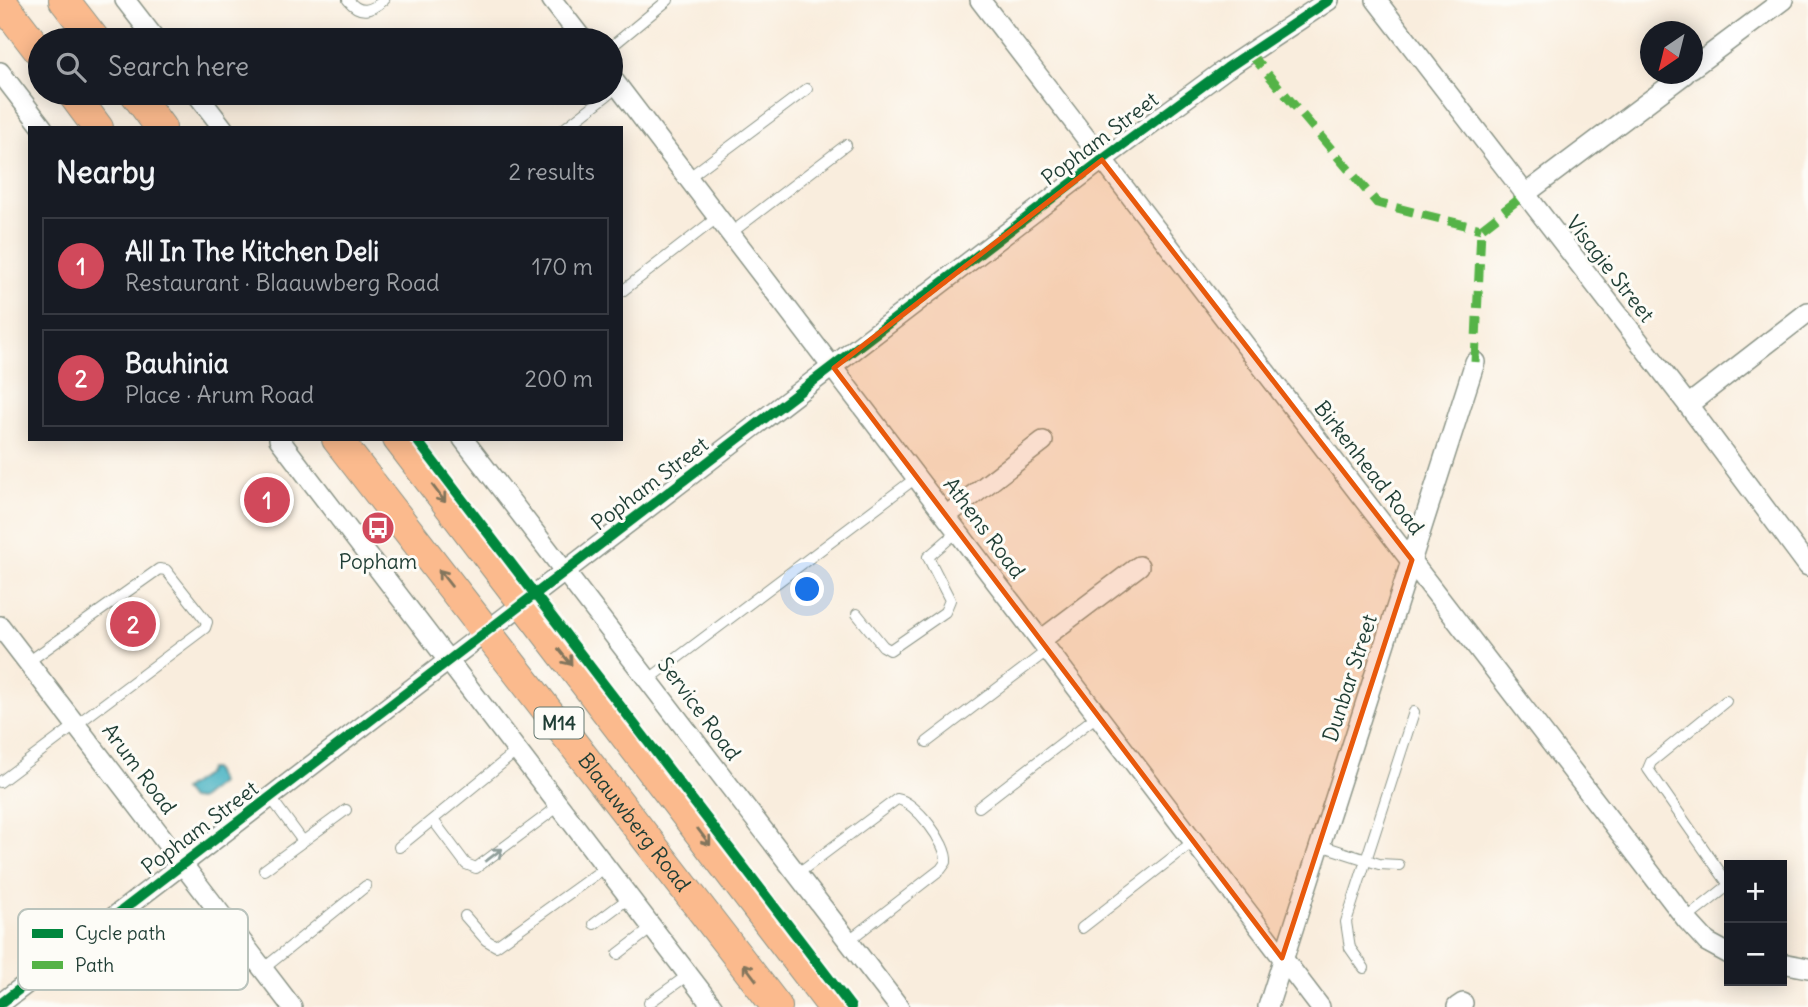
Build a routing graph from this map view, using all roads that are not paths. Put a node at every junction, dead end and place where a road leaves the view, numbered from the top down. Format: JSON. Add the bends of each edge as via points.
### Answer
{"nodes":[{"id":1,"x":0,"y":0,"type":"edge"},
{"id":2,"x":64,"y":0,"type":"edge"},
{"id":3,"x":125,"y":0,"type":"edge"},
{"id":4,"x":348,"y":0,"type":"edge"},
{"id":5,"x":384,"y":0,"type":"edge"},
{"id":6,"x":552,"y":0,"type":"edge"},
{"id":7,"x":668,"y":0,"type":"edge"},
{"id":8,"x":980,"y":0,"type":"edge"},
{"id":9,"x":1328,"y":0,"type":"edge"},
{"id":10,"x":1376,"y":0,"type":"edge"},
{"id":11,"x":1783,"y":0,"type":"edge"},
{"id":12,"x":86,"y":28,"type":"edge"},
{"id":13,"x":147,"y":28,"type":"edge"},
{"id":14,"x":574,"y":28,"type":"edge"},
{"id":15,"x":28,"y":36,"type":"edge"},
{"id":16,"x":623,"y":37,"type":"edge"},
{"id":17,"x":1703,"y":60,"type":"edge"},
{"id":18,"x":3,"y":81,"type":"edge"},
{"id":19,"x":1672,"y":84,"type":"edge"},
{"id":20,"x":807,"y":89,"type":"dead end"},
{"id":21,"x":623,"y":100,"type":"edge"},
{"id":22,"x":81,"y":105,"type":"edge"},
{"id":23,"x":144,"y":105,"type":"edge"},
{"id":24,"x":205,"y":105,"type":"edge"},
{"id":25,"x":591,"y":105,"type":"edge"},
{"id":26,"x":41,"y":126,"type":"edge"},
{"id":27,"x":97,"y":126,"type":"edge"},
{"id":28,"x":160,"y":126,"type":"edge"},
{"id":29,"x":221,"y":126,"type":"edge"},
{"id":30,"x":567,"y":126,"type":"edge"},
{"id":31,"x":846,"y":145,"type":"dead end"},
{"id":32,"x":1102,"y":160,"type":"junction"},
{"id":33,"x":688,"y":178,"type":"junction"},
{"id":34,"x":1524,"y":195,"type":"junction"},
{"id":35,"x":718,"y":217,"type":"junction"},
{"id":36,"x":731,"y":233,"type":"junction"},
{"id":37,"x":623,"y":290,"type":"edge"},
{"id":38,"x":1808,"y":312,"type":"edge"},
{"id":39,"x":1475,"y":362,"type":"dead end"},
{"id":40,"x":834,"y":368,"type":"junction"},
{"id":41,"x":1688,"y":405,"type":"junction"},
{"id":42,"x":281,"y":441,"type":"edge"},
{"id":43,"x":339,"y":441,"type":"edge"},
{"id":44,"x":399,"y":441,"type":"edge"},
{"id":45,"x":465,"y":441,"type":"edge"},
{"id":46,"x":1042,"y":441,"type":"dead end"},
{"id":47,"x":917,"y":477,"type":"junction"},
{"id":48,"x":952,"y":524,"type":"junction"},
{"id":49,"x":1412,"y":560,"type":"junction"},
{"id":50,"x":1139,"y":566,"type":"dead end"},
{"id":51,"x":1808,"y":566,"type":"edge"},
{"id":52,"x":565,"y":572,"type":"junction"},
{"id":53,"x":522,"y":604,"type":"junction"},
{"id":54,"x":857,"y":614,"type":"dead end"},
{"id":55,"x":0,"y":626,"type":"edge"},
{"id":56,"x":487,"y":632,"type":"junction"},
{"id":57,"x":1045,"y":645,"type":"junction"},
{"id":58,"x":448,"y":661,"type":"junction"},
{"id":59,"x":28,"y":662,"type":"junction"},
{"id":60,"x":648,"y":680,"type":"junction"},
{"id":61,"x":1726,"y":701,"type":"dead end"},
{"id":62,"x":1414,"y":712,"type":"dead end"},
{"id":63,"x":1098,"y":715,"type":"junction"},
{"id":64,"x":76,"y":725,"type":"junction"},
{"id":65,"x":928,"y":742,"type":"dead end"},
{"id":66,"x":517,"y":751,"type":"junction"},
{"id":67,"x":0,"y":782,"type":"edge"},
{"id":68,"x":271,"y":799,"type":"junction"},
{"id":69,"x":559,"y":806,"type":"junction"},
{"id":70,"x":979,"y":807,"type":"dead end"},
{"id":71,"x":346,"y":810,"type":"dead end"},
{"id":72,"x":433,"y":820,"type":"junction"},
{"id":73,"x":302,"y":840,"type":"junction"},
{"id":74,"x":1194,"y":841,"type":"junction"},
{"id":75,"x":1319,"y":845,"type":"junction"},
{"id":76,"x":399,"y":847,"type":"dead end"},
{"id":77,"x":1364,"y":859,"type":"junction"},
{"id":78,"x":184,"y":865,"type":"junction"},
{"id":79,"x":1399,"y":865,"type":"dead end"},
{"id":80,"x":606,"y":867,"type":"junction"},
{"id":81,"x":264,"y":870,"type":"dead end"},
{"id":82,"x":797,"y":874,"type":"junction"},
{"id":83,"x":1724,"y":878,"type":"edge"},
{"id":84,"x":366,"y":886,"type":"dead end"},
{"id":85,"x":1724,"y":889,"type":"edge"},
{"id":86,"x":629,"y":898,"type":"junction"},
{"id":87,"x":126,"y":909,"type":"edge"},
{"id":88,"x":217,"y":909,"type":"edge"},
{"id":89,"x":465,"y":916,"type":"dead end"},
{"id":90,"x":1686,"y":919,"type":"junction"},
{"id":91,"x":594,"y":924,"type":"dead end"},
{"id":92,"x":652,"y":928,"type":"junction"},
{"id":93,"x":1082,"y":929,"type":"dead end"},
{"id":94,"x":848,"y":942,"type":"junction"},
{"id":95,"x":248,"y":949,"type":"edge"},
{"id":96,"x":1724,"y":951,"type":"edge"},
{"id":97,"x":618,"y":954,"type":"dead end"},
{"id":98,"x":1282,"y":958,"type":"junction"},
{"id":99,"x":1787,"y":964,"type":"edge"},
{"id":100,"x":1364,"y":968,"type":"dead end"},
{"id":101,"x":1808,"y":968,"type":"edge"},
{"id":102,"x":263,"y":969,"type":"junction"},
{"id":103,"x":688,"y":975,"type":"junction"},
{"id":104,"x":19,"y":990,"type":"edge"},
{"id":105,"x":649,"y":1003,"type":"dead end"},
{"id":106,"x":0,"y":1004,"type":"edge"},
{"id":107,"x":292,"y":1007,"type":"edge"},
{"id":108,"x":713,"y":1007,"type":"edge"},
{"id":109,"x":777,"y":1007,"type":"edge"},
{"id":110,"x":833,"y":1007,"type":"edge"},
{"id":111,"x":899,"y":1007,"type":"edge"},
{"id":112,"x":1268,"y":1007,"type":"edge"},
{"id":113,"x":1320,"y":1007,"type":"edge"}],
"edges":[{"from":1,"to":15,"type":"main road"},
{"from":2,"to":12,"type":"main road"},
{"from":3,"to":13,"type":"street"},
{"from":4,"to":5,"type":"lane","via":[[367,11]]},
{"from":6,"to":14,"type":"street"},
{"from":7,"to":16,"type":"lane"},
{"from":8,"to":32,"type":"street","name":"Birkenhead Road"},
{"from":9,"to":32,"type":"street","name":"Popham Street"},
{"from":10,"to":34,"type":"street","name":"Visagie Street"},
{"from":11,"to":17,"type":"street"},
{"from":18,"to":26,"type":"street"},
{"from":19,"to":34,"type":"street"},
{"from":20,"to":33,"type":"lane"},
{"from":21,"to":33,"type":"street","name":"Athens Road"},
{"from":22,"to":27,"type":"main road"},
{"from":23,"to":28,"type":"main road"},
{"from":24,"to":29,"type":"street"},
{"from":25,"to":30,"type":"lane"},
{"from":31,"to":36,"type":"lane"},
{"from":32,"to":40,"type":"street","name":"Popham Street"},
{"from":32,"to":49,"type":"street","name":"Birkenhead Road"},
{"from":33,"to":35,"type":"street","name":"Athens Road"},
{"from":34,"to":41,"type":"street","name":"Visagie Street"},
{"from":35,"to":36,"type":"street","name":"Athens Road"},
{"from":35,"to":37,"type":"lane"},
{"from":36,"to":40,"type":"street","name":"Athens Road"},
{"from":38,"to":41,"type":"street"},
{"from":39,"to":49,"type":"street","name":"Dunbar Street"},
{"from":40,"to":47,"type":"street","name":"Athens Road"},
{"from":40,"to":52,"type":"street","name":"Popham Street"},
{"from":41,"to":51,"type":"street","name":"Visagie Street"},
{"from":42,"to":58,"type":"street"},
{"from":56,"to":43,"type":"main road","name":"Blaauwberg Road","number":"M14","one_way":true},
{"from":44,"to":53,"type":"main road","number":"M14","one_way":true},
{"from":45,"to":52,"type":"street","name":"Service Road"},
{"from":46,"to":48,"type":"street"},
{"from":47,"to":48,"type":"street","name":"Athens Road"},
{"from":47,"to":60,"type":"lane"},
{"from":48,"to":54,"type":"lane","via":[[928,557],[950,600],[944,612],[890,650]]},
{"from":48,"to":57,"type":"street","name":"Athens Road"},
{"from":49,"to":75,"type":"street","name":"Dunbar Street"},
{"from":49,"to":90,"type":"street","name":"Birkenhead Road"},
{"from":50,"to":57,"type":"street"},
{"from":52,"to":53,"type":"street","name":"Popham Street"},
{"from":52,"to":60,"type":"street","name":"Service Road"},
{"from":53,"to":56,"type":"street","name":"Popham Street"},
{"from":53,"to":110,"type":"main road","number":"M14","one_way":true},
{"from":55,"to":59,"type":"street","name":"Arum Road"},
{"from":56,"to":58,"type":"street","name":"Popham Street"},
{"from":109,"to":56,"type":"main road","name":"Blaauwberg Road","number":"M14","one_way":true},
{"from":57,"to":63,"type":"street","name":"Athens Road"},
{"from":57,"to":65,"type":"lane"},
{"from":58,"to":66,"type":"street"},
{"from":58,"to":68,"type":"street","name":"Popham Street"},
{"from":59,"to":64,"type":"street","name":"Arum Road"},
{"from":59,"to":64,"type":"lane","via":[[159,569],[166,570],[207,622]]},
{"from":60,"to":82,"type":"street","name":"Service Road"},
{"from":61,"to":83,"type":"lane","via":[[1648,769]]},
{"from":62,"to":77,"type":"lane"},
{"from":63,"to":70,"type":"lane"},
{"from":63,"to":74,"type":"street","name":"Athens Road"},
{"from":64,"to":67,"type":"lane"},
{"from":64,"to":78,"type":"street","name":"Arum Road"},
{"from":66,"to":69,"type":"street"},
{"from":66,"to":72,"type":"lane"},
{"from":68,"to":73,"type":"lane"},
{"from":68,"to":78,"type":"street","name":"Popham Street"},
{"from":72,"to":69,"type":"lane","one_way":true,"via":[[466,864],[476,868]]},
{"from":69,"to":80,"type":"street"},
{"from":71,"to":73,"type":"lane"},
{"from":72,"to":76,"type":"lane"},
{"from":73,"to":81,"type":"lane"},
{"from":74,"to":93,"type":"lane"},
{"from":74,"to":98,"type":"street","name":"Athens Road"},
{"from":75,"to":77,"type":"lane"},
{"from":75,"to":98,"type":"street","name":"Dunbar Street"},
{"from":77,"to":79,"type":"lane"},
{"from":77,"to":100,"type":"lane","via":[[1345,931]]},
{"from":78,"to":87,"type":"street","name":"Popham Street"},
{"from":78,"to":88,"type":"street","name":"Arum Road"},
{"from":80,"to":86,"type":"street"},
{"from":80,"to":89,"type":"lane","via":[[496,946]]},
{"from":82,"to":94,"type":"street","name":"Service Road"},
{"from":82,"to":94,"type":"lane","via":[[897,799],[912,805],[944,845],[946,862],[941,869]]},
{"from":84,"to":102,"type":"lane"},
{"from":85,"to":90,"type":"lane"},
{"from":86,"to":91,"type":"lane"},
{"from":86,"to":92,"type":"street"},
{"from":90,"to":96,"type":"street","name":"Birkenhead Road","via":[[1707,942]]},
{"from":92,"to":97,"type":"lane"},
{"from":92,"to":103,"type":"street"},
{"from":94,"to":111,"type":"street","name":"Service Road"},
{"from":95,"to":102,"type":"street","name":"Arum Road"},
{"from":98,"to":112,"type":"street","name":"Dunbar Street"},
{"from":98,"to":113,"type":"street","name":"Athens Road"},
{"from":99,"to":101,"type":"street"},
{"from":102,"to":107,"type":"street","name":"Arum Road"},
{"from":103,"to":105,"type":"lane"},
{"from":103,"to":108,"type":"street"},
{"from":104,"to":106,"type":"street","name":"Popham Street"}]}
